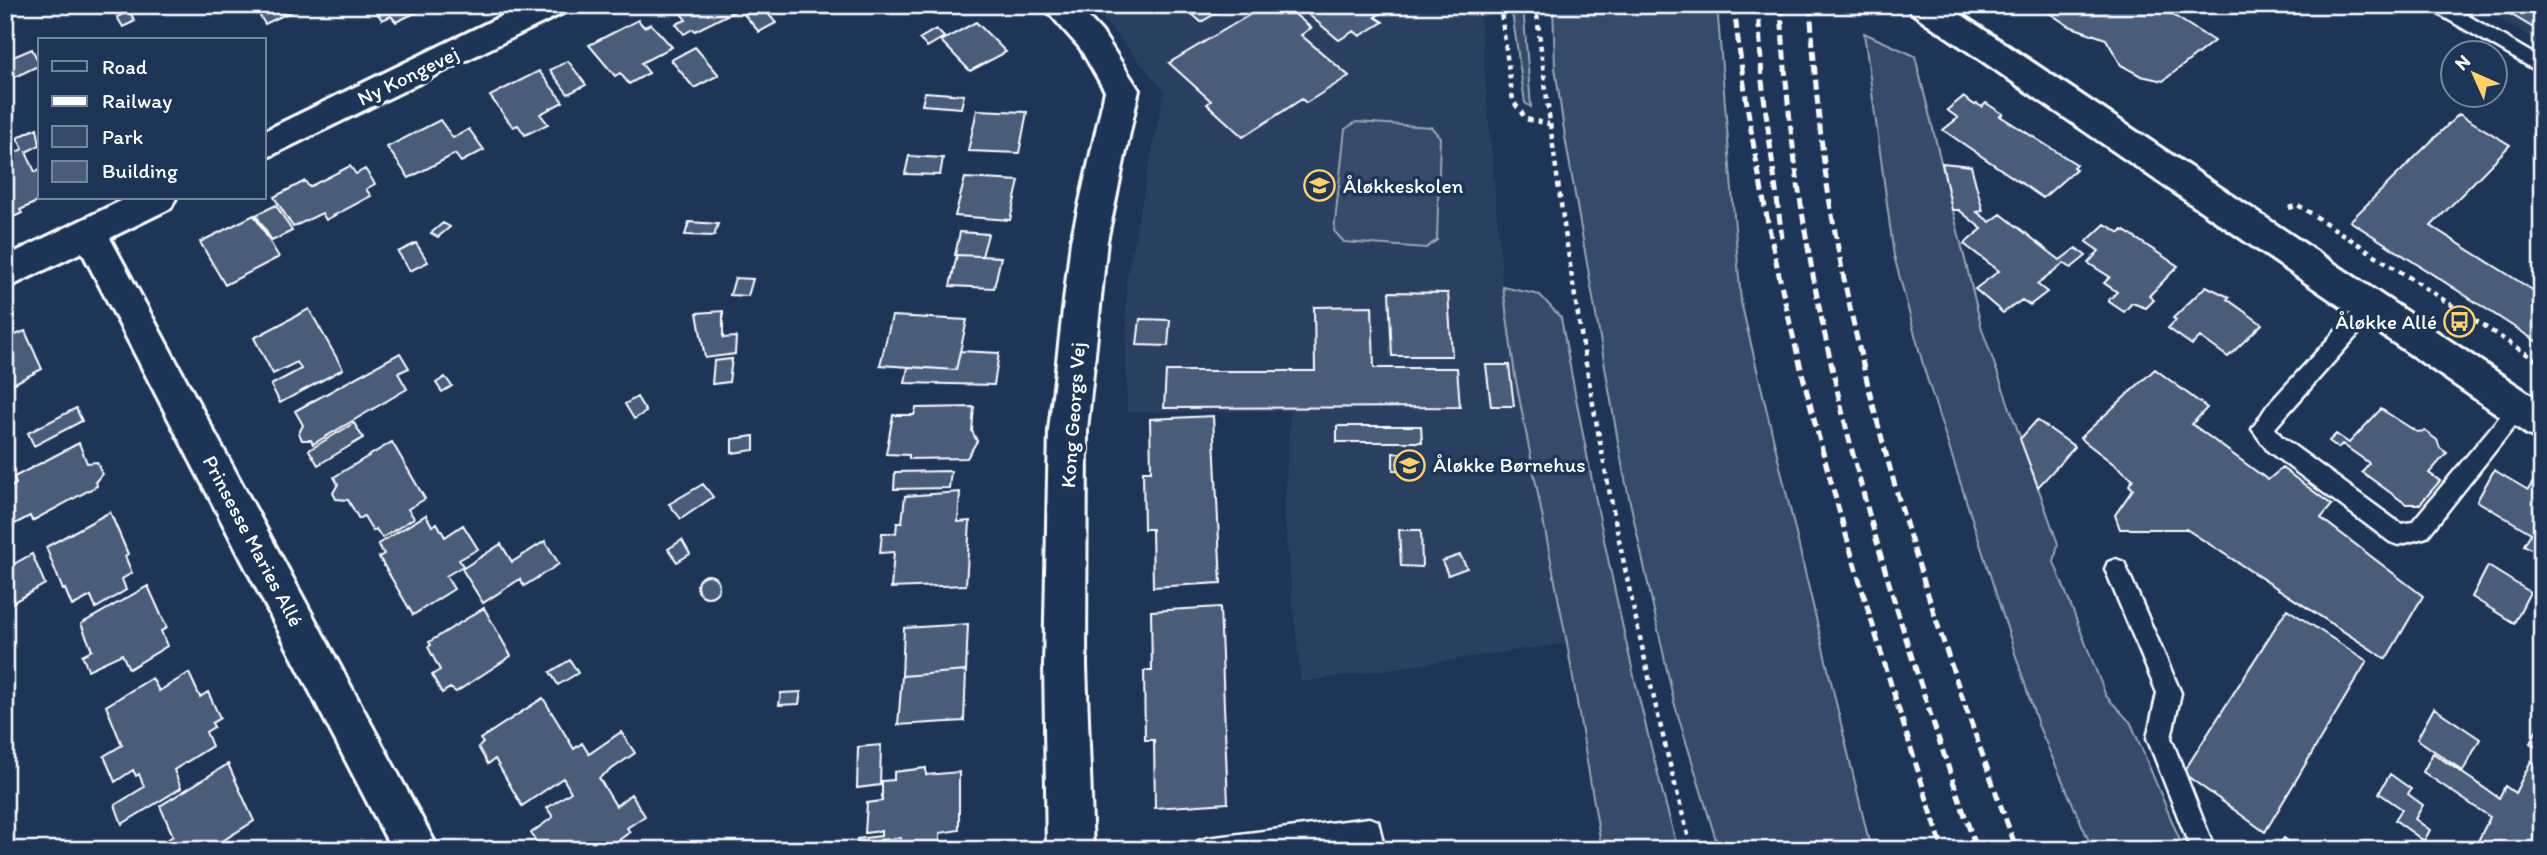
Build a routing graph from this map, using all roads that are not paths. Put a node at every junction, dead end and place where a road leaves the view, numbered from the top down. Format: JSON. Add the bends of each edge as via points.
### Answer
{"nodes":[{"id":1,"x":552,"y":5,"type":"edge"},
{"id":2,"x":1058,"y":5,"type":"edge"},
{"id":3,"x":2436,"y":5,"type":"edge"},
{"id":4,"x":1928,"y":8,"type":"edge"},
{"id":5,"x":2542,"y":68,"type":"edge"},
{"id":6,"x":266,"y":145,"type":"edge"},
{"id":7,"x":155,"y":200,"type":"edge"},
{"id":8,"x":89,"y":232,"type":"junction"},
{"id":9,"x":5,"y":274,"type":"edge"},
{"id":10,"x":2370,"y":307,"type":"junction"},
{"id":11,"x":2530,"y":415,"type":"edge"},
{"id":12,"x":2116,"y":569,"type":"dead end"},
{"id":13,"x":416,"y":850,"type":"edge"},
{"id":14,"x":1070,"y":850,"type":"edge"},
{"id":15,"x":1207,"y":850,"type":"edge"},
{"id":16,"x":1373,"y":850,"type":"edge"},
{"id":17,"x":2203,"y":850,"type":"edge"}],
"edges":[{"from":1,"to":6,"type":"street","name":"Ny Kongevej"},
{"from":2,"to":14,"type":"street","name":"Kong Georgs Vej","via":[[1091,40],[1122,90],[1089,241],[1068,430],[1065,666]]},
{"from":3,"to":5,"type":"lane"},
{"from":4,"to":10,"type":"street"},
{"from":7,"to":8,"type":"street"},
{"from":8,"to":9,"type":"street"},
{"from":8,"to":13,"type":"street","name":"Prinsesse Maries Allé"},
{"from":10,"to":11,"type":"street"},
{"from":10,"to":11,"type":"lane","via":[[2263,429],[2275,444],[2398,535],[2420,530]]},
{"from":12,"to":17,"type":"lane","via":[[2169,693],[2159,738]]},
{"from":15,"to":16,"type":"lane","via":[[1369,830]]}]}
